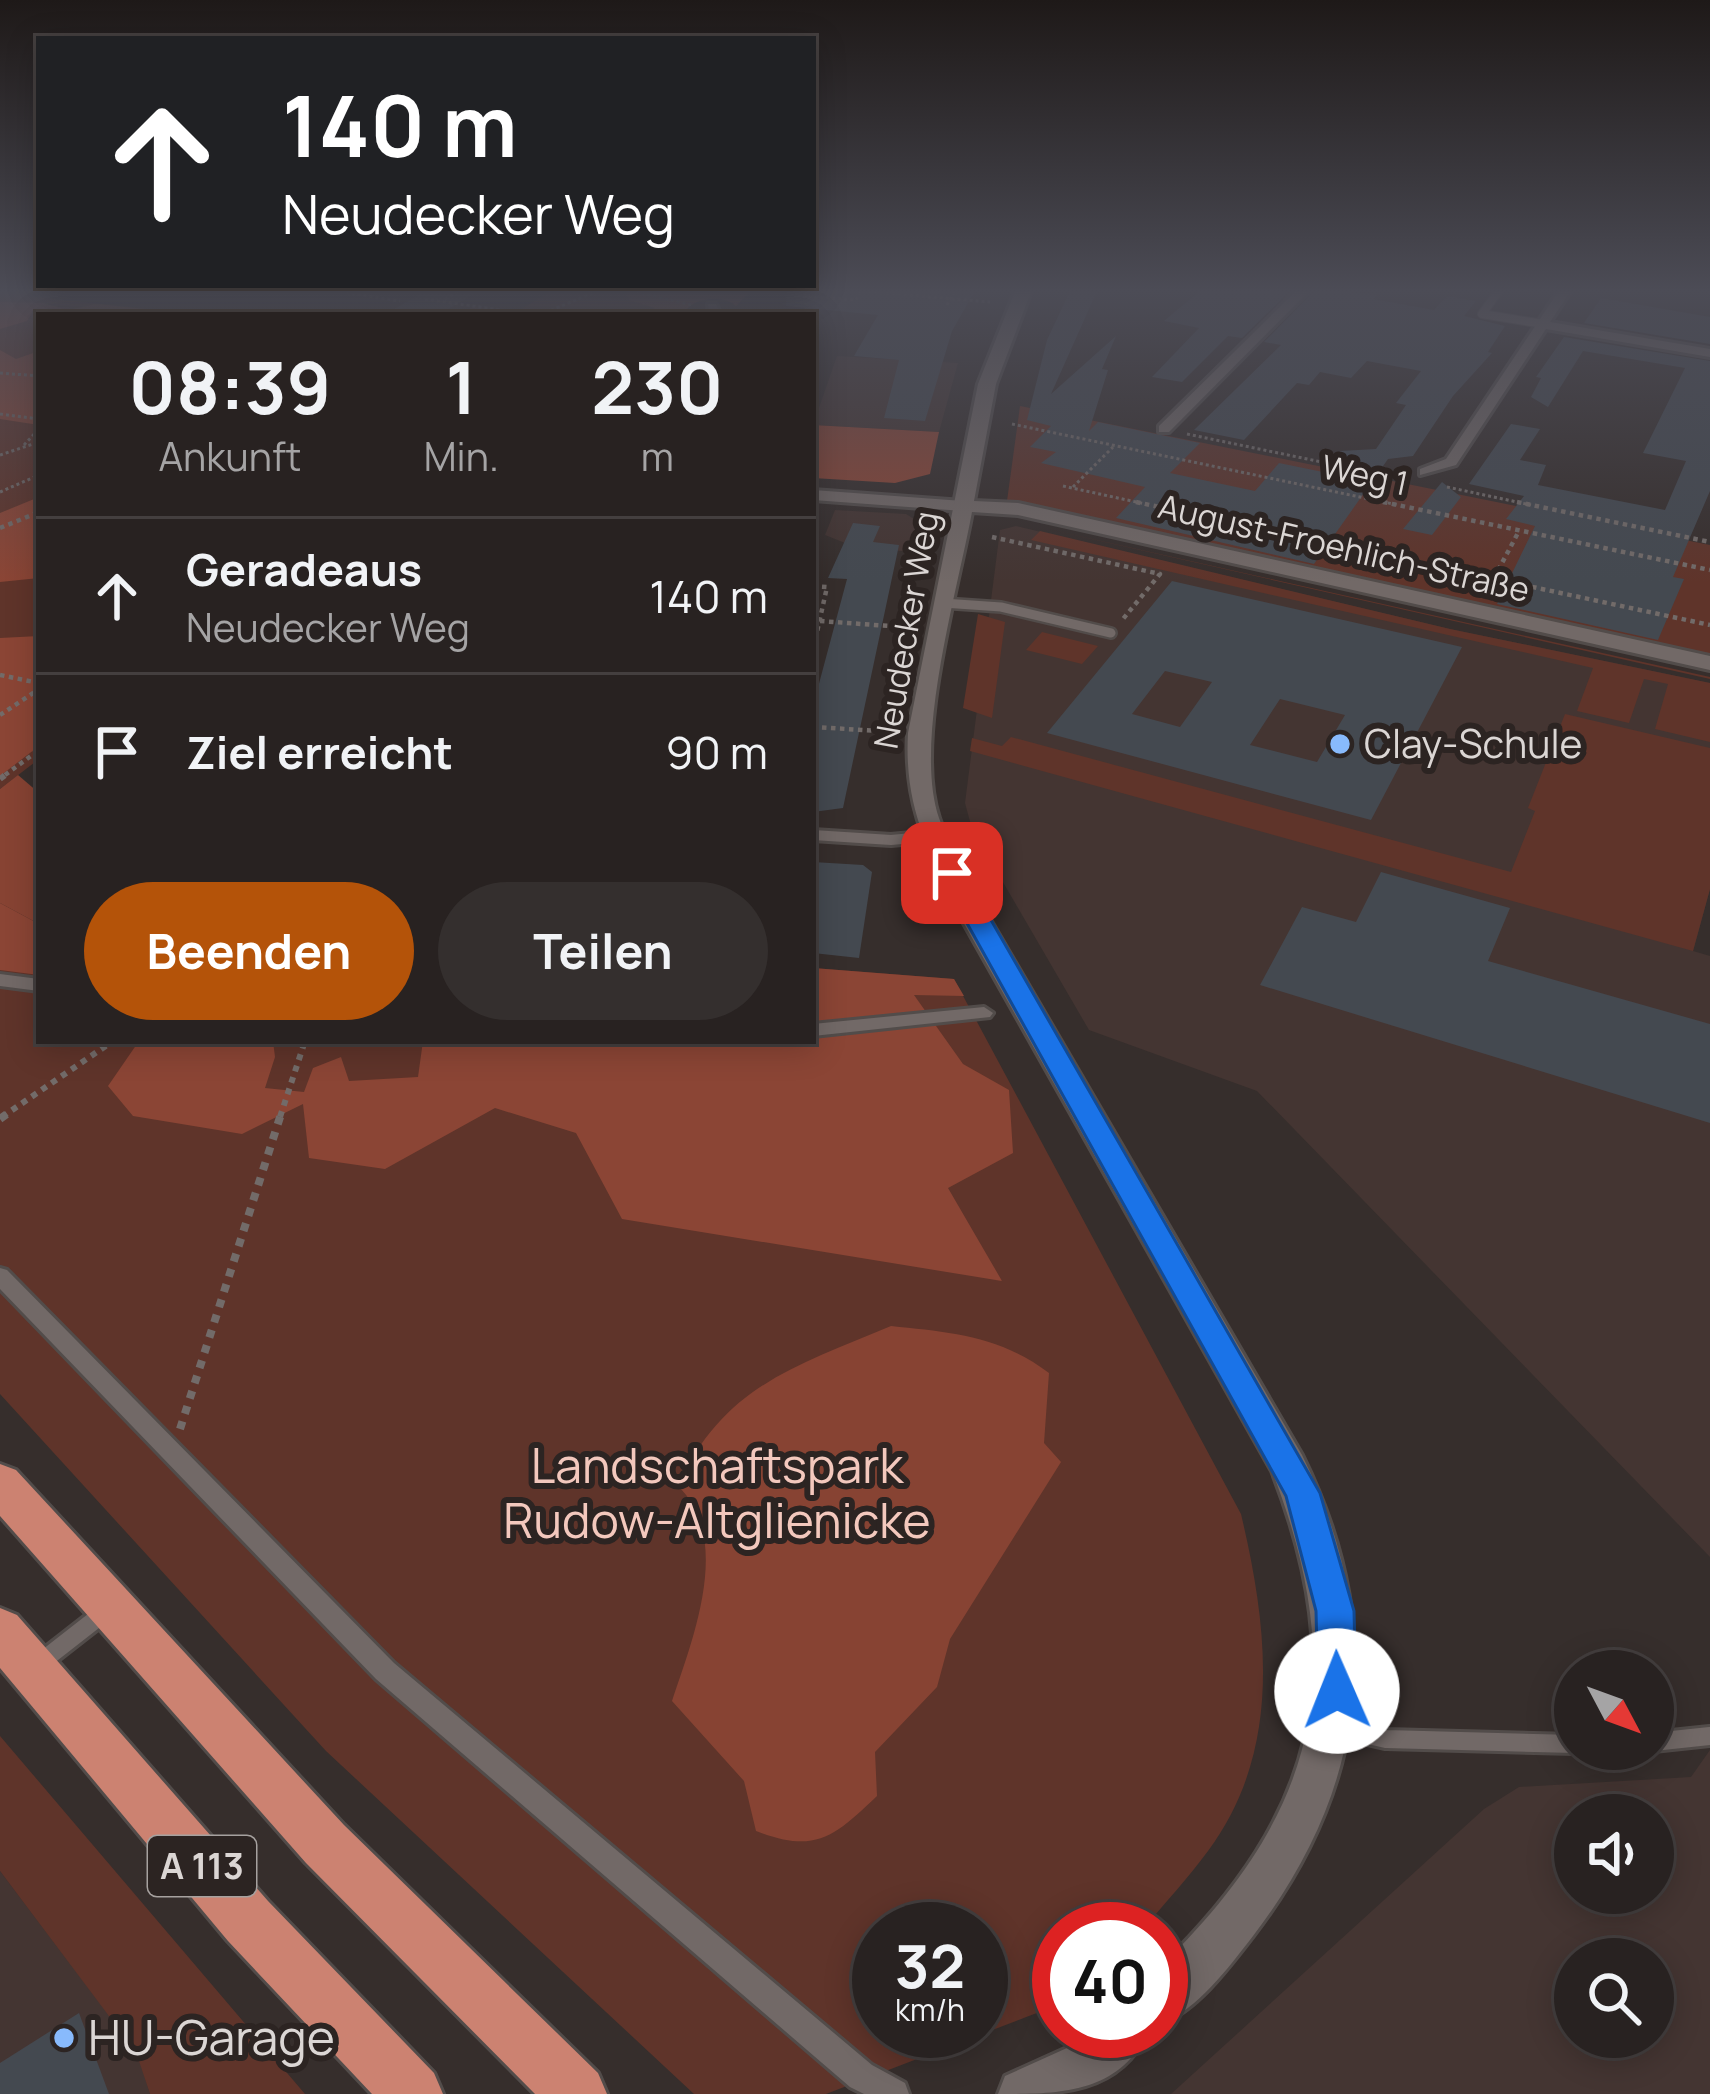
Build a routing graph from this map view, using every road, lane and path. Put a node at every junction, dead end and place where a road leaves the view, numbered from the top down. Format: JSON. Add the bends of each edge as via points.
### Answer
{"nodes":[{"id":1,"x":988,"y":387,"type":"edge"},
{"id":2,"x":1207,"y":387,"type":"edge"},
{"id":3,"x":1501,"y":387,"type":"edge"},
{"id":4,"x":0,"y":414,"type":"edge"},
{"id":5,"x":36,"y":419,"type":"edge"},
{"id":6,"x":1012,"y":424,"type":"dead end"},
{"id":7,"x":1164,"y":429,"type":"joint"},
{"id":8,"x":36,"y":432,"type":"edge"},
{"id":9,"x":36,"y":443,"type":"edge"},
{"id":10,"x":25,"y":445,"type":"junction"},
{"id":11,"x":1113,"y":447,"type":"junction"},
{"id":12,"x":0,"y":455,"type":"edge"},
{"id":13,"x":1425,"y":472,"type":"dead end"},
{"id":14,"x":1390,"y":476,"type":"dead end"},
{"id":15,"x":36,"y":477,"type":"edge"},
{"id":16,"x":1063,"y":486,"type":"dead end"},
{"id":17,"x":1072,"y":488,"type":"junction"},
{"id":18,"x":1447,"y":488,"type":"dead end"},
{"id":19,"x":0,"y":492,"type":"edge"},
{"id":20,"x":816,"y":495,"type":"edge"},
{"id":21,"x":963,"y":506,"type":"junction"},
{"id":22,"x":36,"y":513,"type":"edge"},
{"id":23,"x":0,"y":528,"type":"edge"},
{"id":24,"x":1519,"y":531,"type":"junction"},
{"id":25,"x":992,"y":537,"type":"dead end"},
{"id":26,"x":1710,"y":542,"type":"edge"},
{"id":27,"x":1710,"y":570,"type":"edge"},
{"id":28,"x":1494,"y":578,"type":"junction"},
{"id":29,"x":816,"y":586,"type":"edge"},
{"id":30,"x":943,"y":603,"type":"junction"},
{"id":31,"x":820,"y":622,"type":"junction"},
{"id":32,"x":1710,"y":625,"type":"edge"},
{"id":33,"x":902,"y":627,"type":"dead end"},
{"id":34,"x":1111,"y":633,"type":"joint"},
{"id":35,"x":816,"y":638,"type":"edge"},
{"id":36,"x":1710,"y":663,"type":"edge"},
{"id":37,"x":0,"y":675,"type":"edge"},
{"id":38,"x":36,"y":685,"type":"edge"},
{"id":39,"x":36,"y":688,"type":"edge"},
{"id":40,"x":0,"y":715,"type":"edge"},
{"id":41,"x":816,"y":727,"type":"edge"},
{"id":42,"x":880,"y":731,"type":"dead end"},
{"id":43,"x":36,"y":752,"type":"edge"},
{"id":44,"x":0,"y":779,"type":"edge"},
{"id":45,"x":816,"y":835,"type":"edge"},
{"id":46,"x":933,"y":836,"type":"junction"},
{"id":47,"x":0,"y":980,"type":"edge"},
{"id":48,"x":36,"y":985,"type":"edge"},
{"id":49,"x":983,"y":1013,"type":"dead end"},
{"id":50,"x":816,"y":1030,"type":"edge"},
{"id":51,"x":109,"y":1044,"type":"edge"},
{"id":52,"x":304,"y":1044,"type":"edge"},
{"id":53,"x":0,"y":1119,"type":"edge"},
{"id":54,"x":0,"y":1276,"type":"edge"},
{"id":55,"x":171,"y":1456,"type":"junction"},
{"id":56,"x":0,"y":1484,"type":"edge"},
{"id":57,"x":111,"y":1608,"type":"junction"},
{"id":58,"x":17,"y":1649,"type":"edge"},
{"id":59,"x":1332,"y":1727,"type":"junction"},
{"id":60,"x":1710,"y":1736,"type":"edge"},
{"id":61,"x":1674,"y":1740,"type":"edge"},
{"id":62,"x":1554,"y":1743,"type":"edge"},
{"id":63,"x":1188,"y":1974,"type":"edge"},
{"id":64,"x":1096,"y":2058,"type":"edge"},
{"id":65,"x":1075,"y":2079,"type":"edge"},
{"id":66,"x":413,"y":2094,"type":"edge"},
{"id":67,"x":577,"y":2094,"type":"edge"},
{"id":68,"x":894,"y":2094,"type":"edge"},
{"id":69,"x":1023,"y":2094,"type":"edge"}],
"edges":[{"from":1,"to":21,"type":"street","name":"Neudecker Weg"},
{"from":2,"to":7,"type":"street"},
{"from":3,"to":13,"type":"street","via":[[1450,462]]},
{"from":4,"to":5,"type":"path"},
{"from":6,"to":11,"type":"path","name":"Weg 1"},
{"from":7,"to":14,"type":"path"},
{"from":8,"to":10,"type":"path"},
{"from":9,"to":10,"type":"path"},
{"from":10,"to":12,"type":"path"},
{"from":11,"to":17,"type":"path"},
{"from":11,"to":24,"type":"path","name":"Weg 1"},
{"from":15,"to":19,"type":"path"},
{"from":16,"to":17,"type":"path"},
{"from":17,"to":28,"type":"path"},
{"from":18,"to":26,"type":"path"},
{"from":20,"to":21,"type":"street"},
{"from":21,"to":30,"type":"street","name":"Neudecker Weg"},
{"from":21,"to":36,"type":"street","name":"August-Froehlich-Straße","via":[[1018,509]]},
{"from":22,"to":23,"type":"path"},
{"from":24,"to":27,"type":"path","name":"Weg 1"},
{"from":24,"to":28,"type":"path"},
{"from":25,"to":34,"type":"path","via":[[1160,574]]},
{"from":28,"to":32,"type":"path"},
{"from":29,"to":31,"type":"path","via":[[827,587]]},
{"from":30,"to":34,"type":"lane","via":[[1001,607]]},
{"from":30,"to":46,"type":"street","name":"Neudecker Weg","via":[[918,772]]},
{"from":31,"to":33,"type":"path"},
{"from":31,"to":35,"type":"path"},
{"from":37,"to":38,"type":"path"},
{"from":39,"to":40,"type":"path"},
{"from":41,"to":42,"type":"path"},
{"from":43,"to":44,"type":"path"},
{"from":45,"to":46,"type":"lane"},
{"from":46,"to":59,"type":"street","name":"Neudecker Weg","via":[[1303,1493],[1335,1611]]},
{"from":47,"to":48,"type":"street"},
{"from":49,"to":50,"type":"street"},
{"from":51,"to":53,"type":"path"},
{"from":52,"to":55,"type":"path"},
{"from":54,"to":55,"type":"street"},
{"from":55,"to":68,"type":"street","via":[[386,1671],[861,2076]]},
{"from":56,"to":57,"type":"highway","number":"A 113"},
{"from":57,"to":58,"type":"lane"},
{"from":57,"to":67,"type":"highway","number":"A 113","via":[[326,1844]]},
{"from":58,"to":66,"type":"highway","number":"A 113","via":[[248,1921]]},
{"from":59,"to":62,"type":"lane","via":[[1386,1739]]},
{"from":59,"to":63,"type":"street","name":"Neudecker Weg","via":[[1310,1803],[1267,1884]]},
{"from":60,"to":61,"type":"lane"},
{"from":64,"to":65,"type":"street"},
{"from":65,"to":69,"type":"street"}]}
